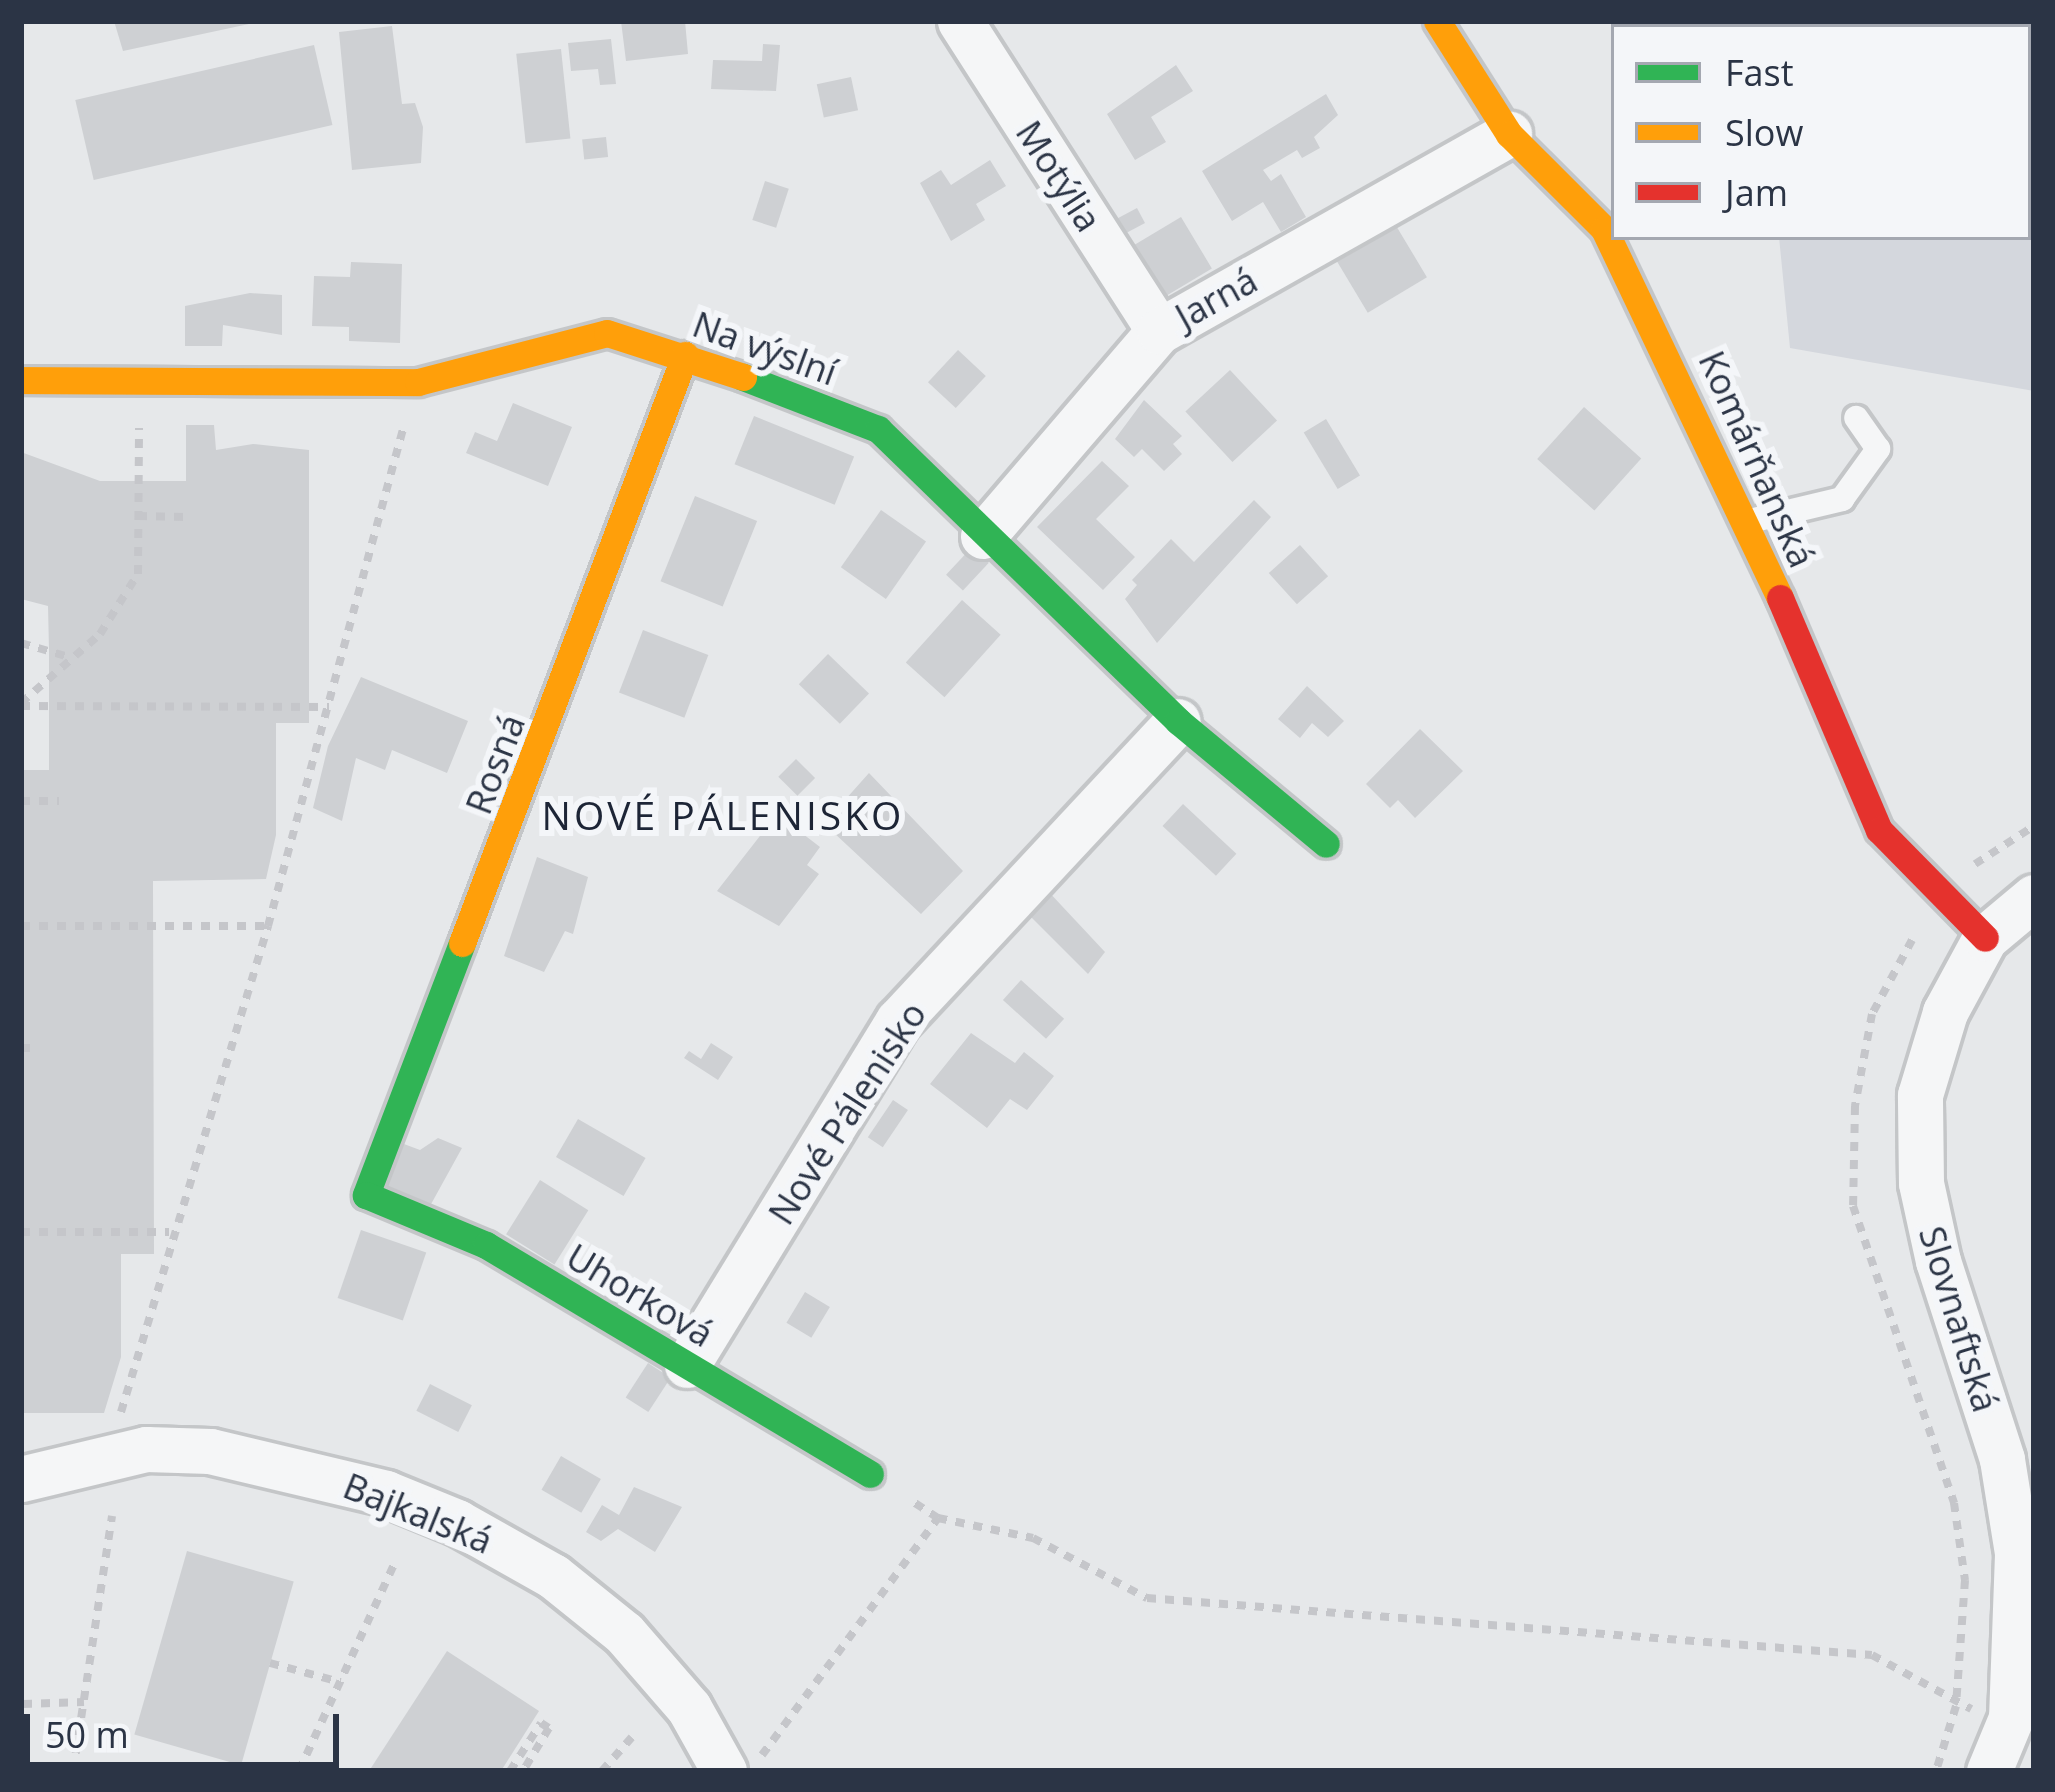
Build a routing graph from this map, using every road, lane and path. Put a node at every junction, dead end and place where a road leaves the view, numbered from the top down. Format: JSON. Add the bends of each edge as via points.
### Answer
{"nodes":[{"id":1,"x":960,"y":21,"type":"edge"},
{"id":2,"x":1437,"y":21,"type":"edge"},
{"id":3,"x":1509,"y":134,"type":"junction"},
{"id":4,"x":1159,"y":331,"type":"junction"},
{"id":5,"x":685,"y":355,"type":"junction"},
{"id":6,"x":21,"y":380,"type":"edge"},
{"id":7,"x":140,"y":408,"type":"dead end"},
{"id":8,"x":1856,"y":418,"type":"dead end"},
{"id":9,"x":404,"y":425,"type":"dead end"},
{"id":10,"x":138,"y":517,"type":"junction"},
{"id":11,"x":186,"y":517,"type":"dead end"},
{"id":12,"x":1748,"y":522,"type":"junction"},
{"id":13,"x":983,"y":536,"type":"junction"},
{"id":14,"x":21,"y":643,"type":"edge"},
{"id":15,"x":71,"y":657,"type":"junction"},
{"id":16,"x":21,"y":705,"type":"edge"},
{"id":17,"x":329,"y":707,"type":"junction"},
{"id":18,"x":1178,"y":721,"type":"junction"},
{"id":19,"x":21,"y":801,"type":"edge"},
{"id":20,"x":59,"y":801,"type":"dead end"},
{"id":21,"x":1326,"y":844,"type":"dead end"},
{"id":22,"x":2034,"y":897,"type":"edge"},
{"id":23,"x":21,"y":926,"type":"edge"},
{"id":24,"x":268,"y":926,"type":"junction"},
{"id":25,"x":1985,"y":938,"type":"junction"},
{"id":26,"x":366,"y":1195,"type":"joint"},
{"id":27,"x":21,"y":1232,"type":"edge"},
{"id":28,"x":170,"y":1232,"type":"junction"},
{"id":29,"x":687,"y":1365,"type":"junction"},
{"id":30,"x":118,"y":1425,"type":"dead end"},
{"id":31,"x":869,"y":1474,"type":"joint"},
{"id":32,"x":21,"y":1479,"type":"edge"},
{"id":33,"x":112,"y":1516,"type":"dead end"},
{"id":34,"x":938,"y":1518,"type":"junction"},
{"id":35,"x":394,"y":1564,"type":"dead end"},
{"id":36,"x":270,"y":1663,"type":"dead end"},
{"id":37,"x":340,"y":1682,"type":"junction"},
{"id":38,"x":84,"y":1702,"type":"junction"},
{"id":39,"x":23,"y":1704,"type":"edge"},
{"id":40,"x":632,"y":1737,"type":"dead end"},
{"id":41,"x":723,"y":1770,"type":"edge"},
{"id":42,"x":73,"y":1771,"type":"edge"},
{"id":43,"x":299,"y":1771,"type":"edge"},
{"id":44,"x":510,"y":1771,"type":"edge"},
{"id":45,"x":523,"y":1771,"type":"edge"},
{"id":46,"x":602,"y":1771,"type":"edge"},
{"id":47,"x":1936,"y":1771,"type":"edge"},
{"id":48,"x":1989,"y":1771,"type":"edge"}],
"edges":[{"from":1,"to":4,"type":"street","name":"Motýlia"},
{"from":2,"to":3,"type":"street","name":"Komárňanská"},
{"from":3,"to":4,"type":"street","name":"Jarná"},
{"from":3,"to":12,"type":"street","name":"Komárňanská","via":[[1604,229]]},
{"from":4,"to":13,"type":"street","name":"Jarná"},
{"from":5,"to":6,"type":"street","name":"Na výslní","via":[[607,333],[418,382]]},
{"from":5,"to":13,"type":"street","name":"Na výslní","via":[[878,429]]},
{"from":5,"to":26,"type":"street","name":"Rosná"},
{"from":7,"to":10,"type":"path"},
{"from":8,"to":12,"type":"lane","via":[[1878,449],[1842,499]]},
{"from":9,"to":17,"type":"path"},
{"from":10,"to":11,"type":"path"},
{"from":10,"to":15,"type":"path","via":[[138,574],[100,634]]},
{"from":12,"to":25,"type":"street","name":"Komárňanská","via":[[1879,830]]},
{"from":13,"to":18,"type":"street","name":"Na výslní"},
{"from":14,"to":15,"type":"path"},
{"from":15,"to":16,"type":"path"},
{"from":16,"to":17,"type":"path"},
{"from":17,"to":24,"type":"path"},
{"from":18,"to":21,"type":"street","name":"Na výslní"},
{"from":18,"to":29,"type":"street","name":"Nové Pálenisko","via":[[898,1022]]},
{"from":19,"to":20,"type":"path"},
{"from":22,"to":25,"type":"street","name":"Slovnaftská"},
{"from":23,"to":24,"type":"path"},
{"from":24,"to":28,"type":"path"},
{"from":25,"to":48,"type":"street","name":"Slovnaftská","via":[[1946,1012],[1920,1095],[1925,1202],[2002,1459],[2018,1553],[2011,1718]]},
{"from":26,"to":29,"type":"street","name":"Uhorková","via":[[486,1244]]},
{"from":27,"to":28,"type":"path"},
{"from":28,"to":30,"type":"path"},
{"from":29,"to":31,"type":"street","name":"Uhorková"},
{"from":31,"to":34,"type":"path"},
{"from":32,"to":41,"type":"street","name":"Bajkalská","via":[[146,1449],[210,1451],[386,1493],[458,1522],[553,1576],[624,1634],[688,1708]]},
{"from":33,"to":38,"type":"path"},
{"from":34,"to":41,"type":"path","via":[[758,1761]]},
{"from":34,"to":47,"type":"path","via":[[1033,1538],[1147,1598],[1872,1655],[1956,1706]]},
{"from":35,"to":37,"type":"path"},
{"from":36,"to":37,"type":"path"},
{"from":37,"to":43,"type":"path"},
{"from":38,"to":39,"type":"path"},
{"from":38,"to":42,"type":"path"},
{"from":40,"to":46,"type":"path"},
{"from":44,"to":45,"type":"path","via":[[541,1723],[549,1728]]}]}
